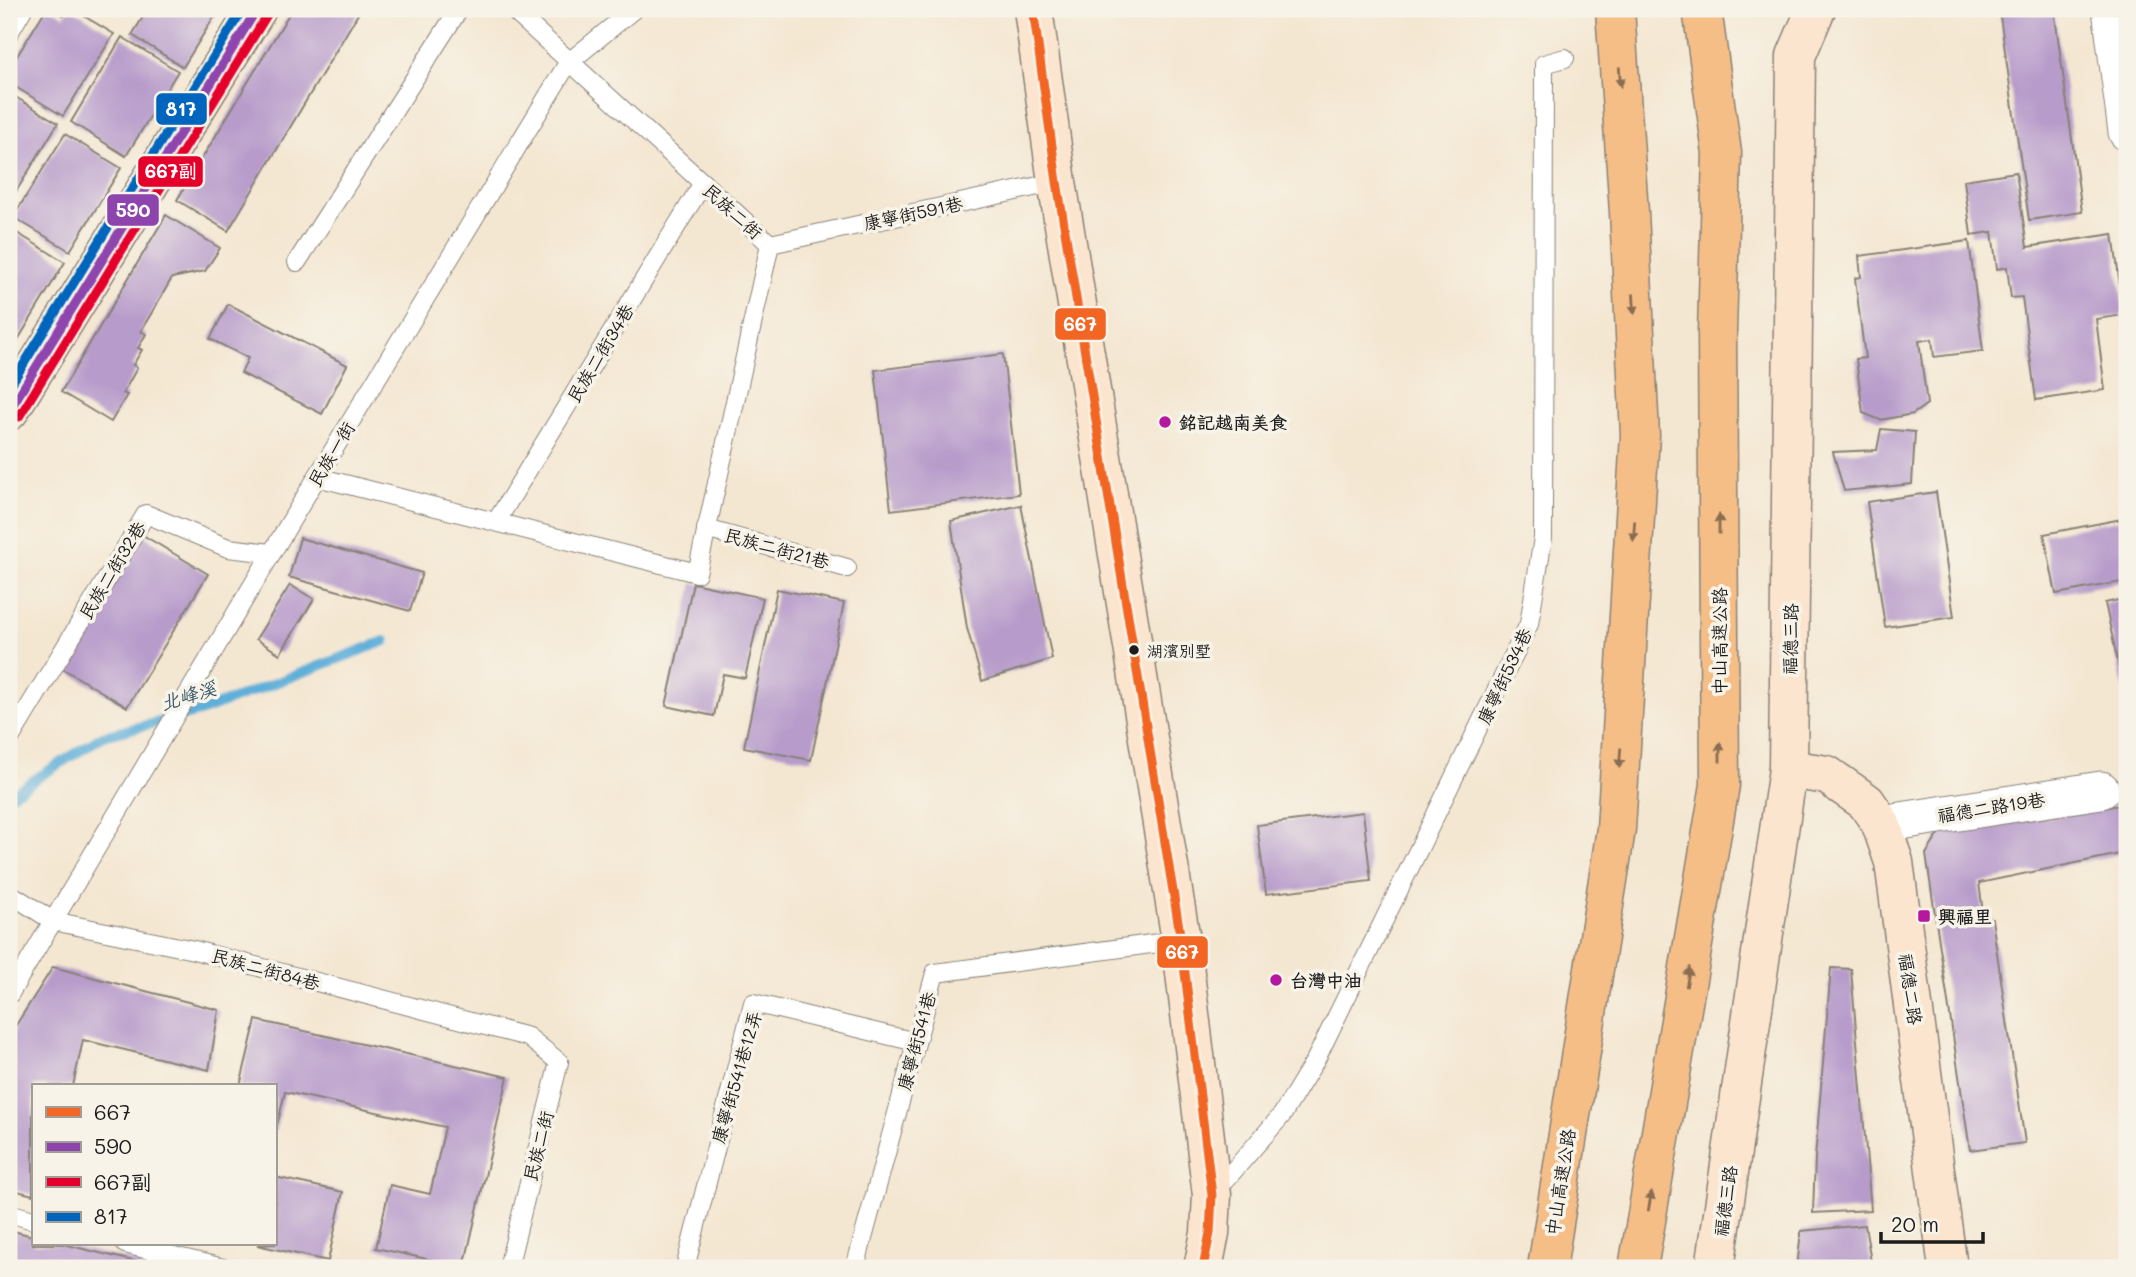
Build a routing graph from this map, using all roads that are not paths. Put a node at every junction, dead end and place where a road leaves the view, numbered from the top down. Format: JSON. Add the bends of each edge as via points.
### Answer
{"nodes":[{"id":1,"x":23,"y":9,"type":"edge"},
{"id":2,"x":257,"y":9,"type":"edge"},
{"id":3,"x":459,"y":9,"type":"edge"},
{"id":4,"x":512,"y":9,"type":"edge"},
{"id":5,"x":634,"y":9,"type":"edge"},
{"id":6,"x":1033,"y":9,"type":"edge"},
{"id":7,"x":1615,"y":9,"type":"edge"},
{"id":8,"x":1702,"y":9,"type":"edge"},
{"id":9,"x":1729,"y":9,"type":"edge"},
{"id":10,"x":1816,"y":9,"type":"edge"},
{"id":11,"x":2111,"y":9,"type":"edge"},
{"id":12,"x":9,"y":33,"type":"edge"},
{"id":13,"x":2122,"y":52,"type":"edge"},
{"id":14,"x":1564,"y":58,"type":"dead end"},
{"id":15,"x":569,"y":63,"type":"junction"},
{"id":16,"x":2127,"y":132,"type":"edge"},
{"id":17,"x":1722,"y":153,"type":"junction"},
{"id":18,"x":1057,"y":182,"type":"junction"},
{"id":19,"x":703,"y":183,"type":"junction"},
{"id":20,"x":770,"y":244,"type":"junction"},
{"id":21,"x":297,"y":262,"type":"dead end"},
{"id":22,"x":19,"y":371,"type":"edge"},
{"id":23,"x":9,"y":411,"type":"edge"},
{"id":24,"x":317,"y":477,"type":"junction"},
{"id":25,"x":496,"y":522,"type":"junction"},
{"id":26,"x":706,"y":529,"type":"junction"},
{"id":27,"x":271,"y":554,"type":"junction"},
{"id":28,"x":847,"y":568,"type":"dead end"},
{"id":29,"x":9,"y":740,"type":"edge"},
{"id":30,"x":1788,"y":769,"type":"junction"},
{"id":31,"x":2101,"y":790,"type":"dead end"},
{"id":32,"x":1881,"y":824,"type":"junction"},
{"id":33,"x":9,"y":893,"type":"edge"},
{"id":34,"x":53,"y":921,"type":"junction"},
{"id":35,"x":1181,"y":940,"type":"junction"},
{"id":36,"x":9,"y":995,"type":"edge"},
{"id":37,"x":528,"y":1037,"type":"joint"},
{"id":38,"x":916,"y":1042,"type":"junction"},
{"id":39,"x":1212,"y":1195,"type":"junction"},
{"id":40,"x":9,"y":1213,"type":"edge"},
{"id":41,"x":32,"y":1220,"type":"edge"},
{"id":42,"x":133,"y":1246,"type":"edge"},
{"id":43,"x":223,"y":1268,"type":"edge"},
{"id":44,"x":508,"y":1268,"type":"edge"},
{"id":45,"x":685,"y":1268,"type":"edge"},
{"id":46,"x":855,"y":1268,"type":"edge"},
{"id":47,"x":1203,"y":1268,"type":"edge"},
{"id":48,"x":1547,"y":1268,"type":"edge"},
{"id":49,"x":1638,"y":1268,"type":"edge"},
{"id":50,"x":1715,"y":1268,"type":"edge"},
{"id":51,"x":1948,"y":1268,"type":"edge"}],
"edges":[{"from":1,"to":12,"type":"lane"},
{"from":2,"to":22,"type":"street"},
{"from":3,"to":21,"type":"lane"},
{"from":4,"to":15,"type":"lane","name":"民族二街"},
{"from":5,"to":15,"type":"lane","name":"民族一街"},
{"from":6,"to":18,"type":"street"},
{"from":7,"to":48,"type":"highway","name":"中山高速公路","one_way":true,"via":[[1640,435],[1616,829]]},
{"from":8,"to":17,"type":"highway","name":"中山高速公路"},
{"from":9,"to":17,"type":"highway"},
{"from":10,"to":30,"type":"street","name":"福德三路","via":[[1796,56]]},
{"from":11,"to":13,"type":"street"},
{"from":13,"to":16,"type":"street"},
{"from":14,"to":39,"type":"lane","name":"康寧街534巷","via":[[1544,64],[1543,538],[1529,624],[1316,1059],[1282,1115]]},
{"from":15,"to":19,"type":"lane","name":"民族二街"},
{"from":15,"to":24,"type":"lane","name":"民族一街"},
{"from":49,"to":17,"type":"highway","name":"中山高速公路","one_way":true,"via":[[1720,785],[1717,332]]},
{"from":18,"to":20,"type":"lane","name":"康寧街591巷"},
{"from":18,"to":35,"type":"street"},
{"from":19,"to":20,"type":"lane","name":"民族二街"},
{"from":19,"to":25,"type":"lane","name":"民族二街34巷"},
{"from":20,"to":26,"type":"lane","name":"民族二街"},
{"from":22,"to":23,"type":"street"},
{"from":24,"to":25,"type":"lane"},
{"from":24,"to":27,"type":"lane","name":"民族一街"},
{"from":25,"to":26,"type":"lane","name":"民族二街","via":[[697,573]]},
{"from":26,"to":28,"type":"lane","name":"民族二街21巷"},
{"from":27,"to":29,"type":"lane","name":"民族二街32巷","via":[[228,548],[146,514]]},
{"from":27,"to":34,"type":"lane","name":"民族一街"},
{"from":30,"to":32,"type":"street","name":"福德二路","via":[[1827,775],[1866,803]]},
{"from":30,"to":50,"type":"street","name":"福德三路"},
{"from":31,"to":32,"type":"street","name":"福德二路19巷"},
{"from":32,"to":51,"type":"street","name":"福德二路","via":[[1894,862]]},
{"from":33,"to":34,"type":"lane","name":"民族二街84巷"},
{"from":34,"to":36,"type":"lane","name":"民族一街"},
{"from":34,"to":37,"type":"lane","name":"民族二街84巷","via":[[194,950]]},
{"from":35,"to":38,"type":"lane","name":"康寧街541巷","via":[[935,973]]},
{"from":35,"to":39,"type":"street"},
{"from":37,"to":44,"type":"lane","name":"民族二街","via":[[559,1062]]},
{"from":38,"to":45,"type":"lane","name":"康寧街541巷12弄","via":[[753,1003]]},
{"from":38,"to":46,"type":"lane","name":"康寧街541巷"},
{"from":39,"to":47,"type":"street"},
{"from":40,"to":41,"type":"lane"},
{"from":42,"to":43,"type":"lane"}]}
